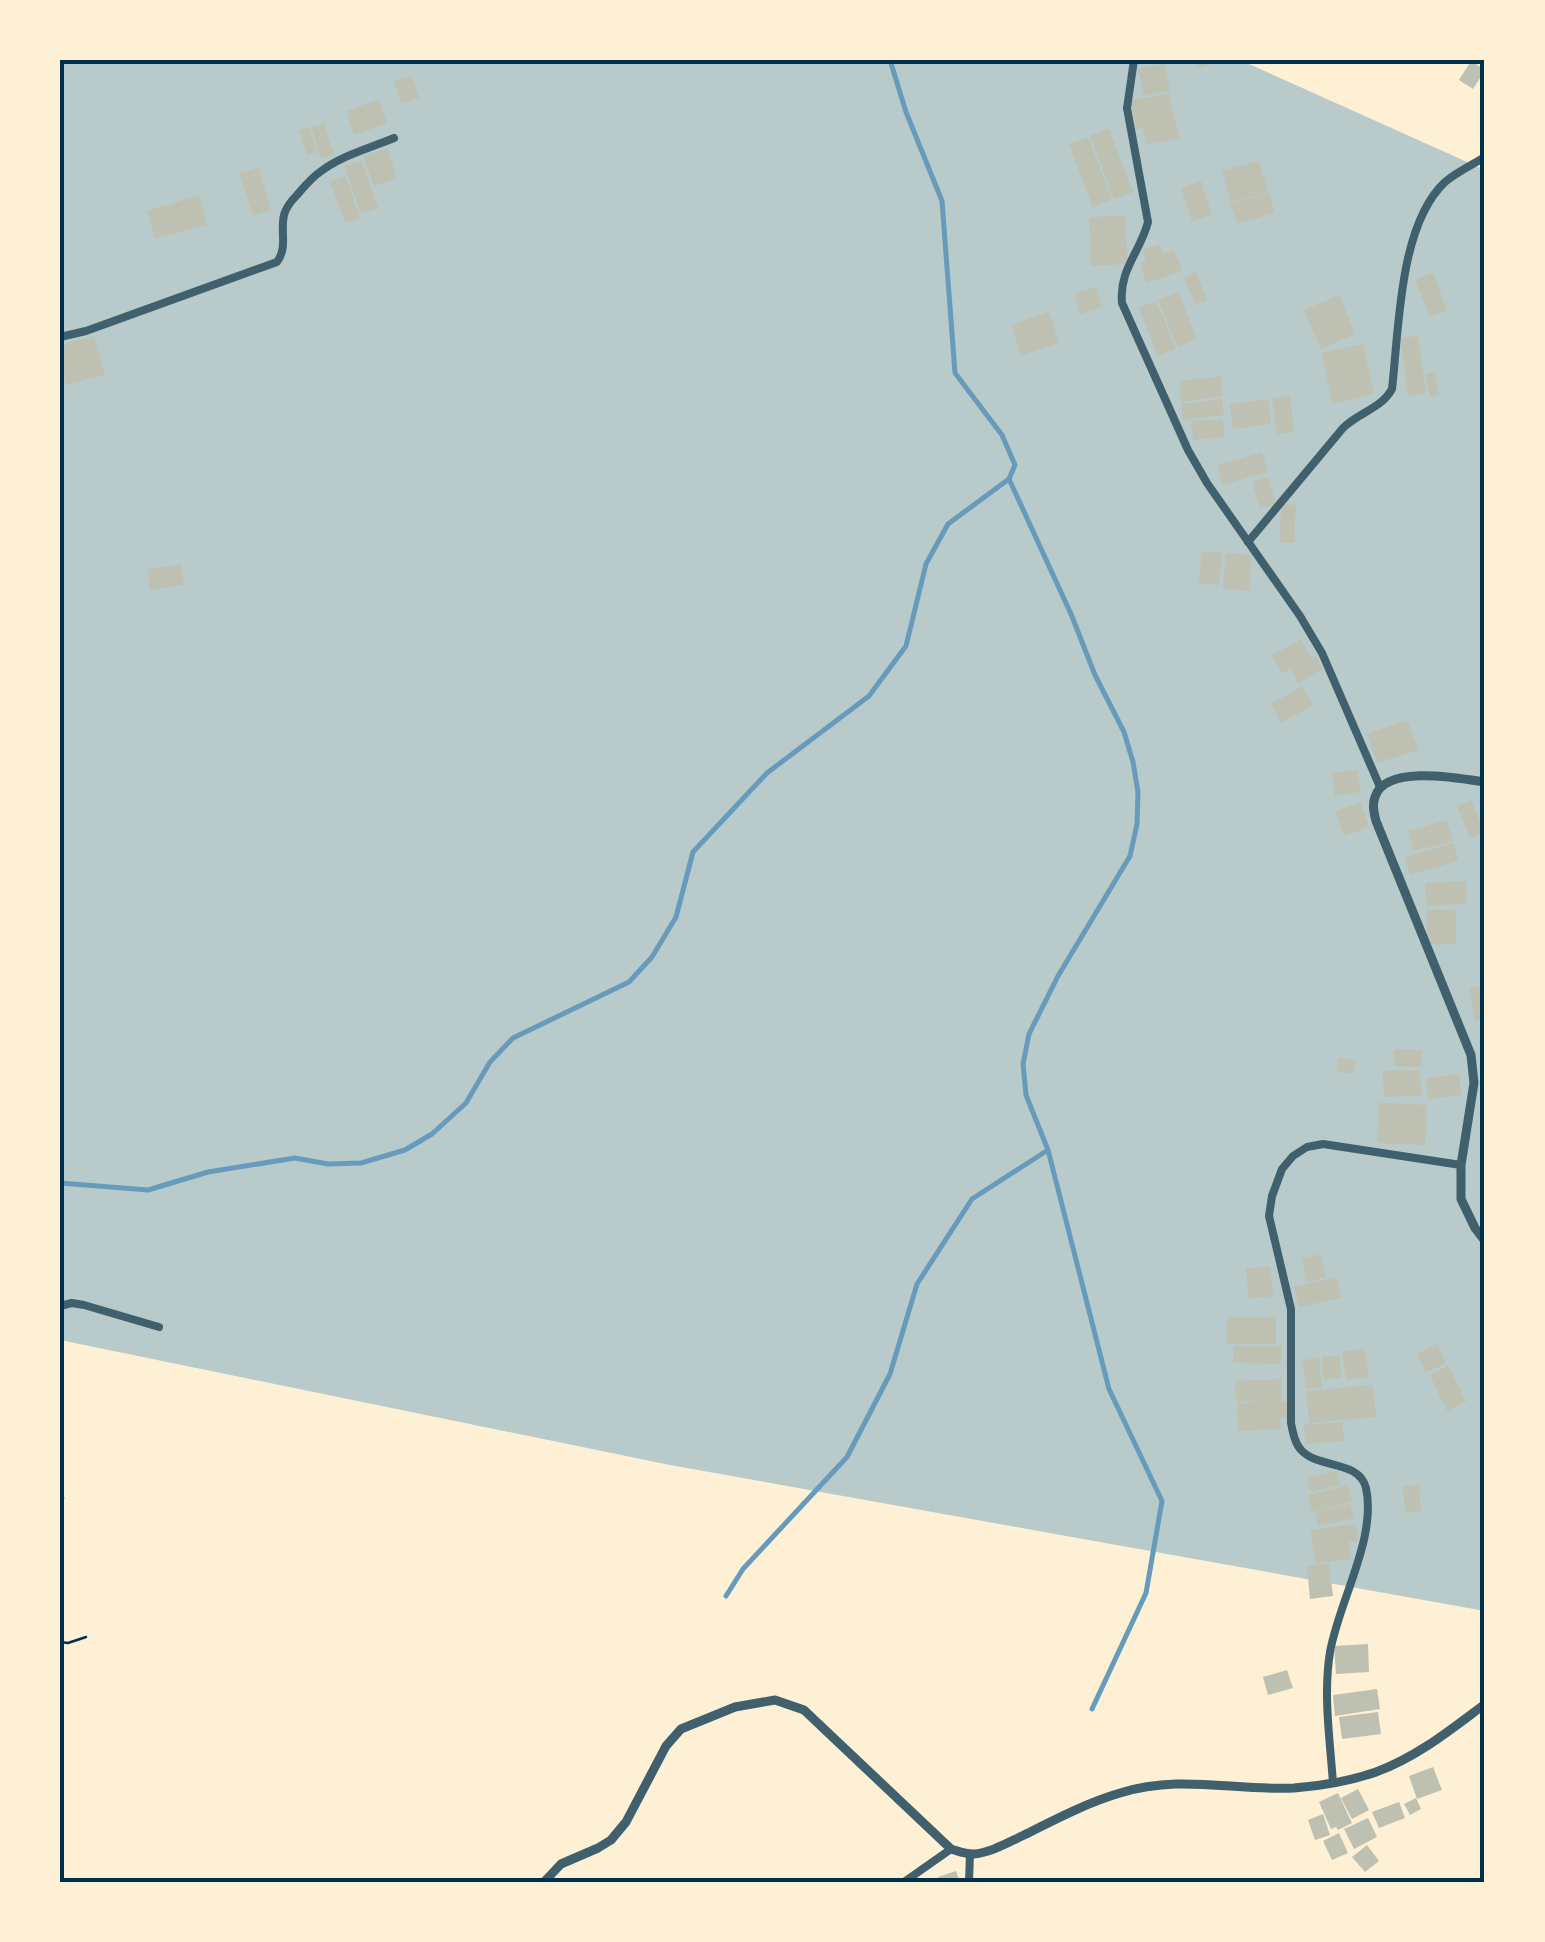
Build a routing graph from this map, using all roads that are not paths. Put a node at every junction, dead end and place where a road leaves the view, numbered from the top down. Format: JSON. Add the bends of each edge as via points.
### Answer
{"nodes":[{"id":1,"x":1134,"y":60,"type":"edge"},
{"id":2,"x":394,"y":138,"type":"dead end"},
{"id":3,"x":1485,"y":157,"type":"edge"},
{"id":4,"x":60,"y":336,"type":"edge"},
{"id":5,"x":1248,"y":542,"type":"junction"},
{"id":6,"x":1485,"y":782,"type":"edge"},
{"id":7,"x":1380,"y":787,"type":"junction"},
{"id":8,"x":1461,"y":1165,"type":"junction"},
{"id":9,"x":1485,"y":1241,"type":"edge"},
{"id":10,"x":60,"y":1306,"type":"edge"},
{"id":11,"x":159,"y":1327,"type":"dead end"},
{"id":12,"x":1485,"y":1704,"type":"edge"},
{"id":13,"x":1333,"y":1783,"type":"junction"},
{"id":14,"x":951,"y":1849,"type":"junction"},
{"id":15,"x":970,"y":1854,"type":"junction"},
{"id":16,"x":544,"y":1882,"type":"edge"},
{"id":17,"x":904,"y":1882,"type":"edge"},
{"id":18,"x":968,"y":1882,"type":"edge"}],
"edges":[{"from":1,"to":5,"type":"street","via":[[1127,108],[1148,222],[1124,273],[1122,303],[1188,450]]},
{"from":2,"to":4,"type":"street","via":[[321,170],[309,182],[284,214],[277,262]]},
{"from":3,"to":5,"type":"street","via":[[1445,182],[1417,229],[1407,260],[1392,390],[1343,428]]},
{"from":5,"to":7,"type":"street","via":[[1322,653]]},
{"from":6,"to":7,"type":"street","via":[[1410,776]]},
{"from":7,"to":8,"type":"street","via":[[1376,821],[1471,1055],[1474,1082]]},
{"from":8,"to":9,"type":"street","via":[[1461,1199]]},
{"from":8,"to":13,"type":"street","via":[[1323,1144],[1292,1156],[1272,1196],[1269,1216],[1291,1308],[1294,1439],[1314,1458],[1358,1474],[1367,1497],[1366,1530],[1328,1667]]},
{"from":10,"to":11,"type":"street","via":[[84,1305]]},
{"from":12,"to":13,"type":"street","via":[[1406,1758]]},
{"from":13,"to":15,"type":"street","via":[[1156,1784],[1086,1805],[990,1851]]},
{"from":14,"to":15,"type":"street"},
{"from":14,"to":16,"type":"street","via":[[804,1710],[775,1700],[735,1707],[681,1729],[611,1840],[560,1864]]},
{"from":14,"to":17,"type":"street"},
{"from":15,"to":18,"type":"street"}]}
